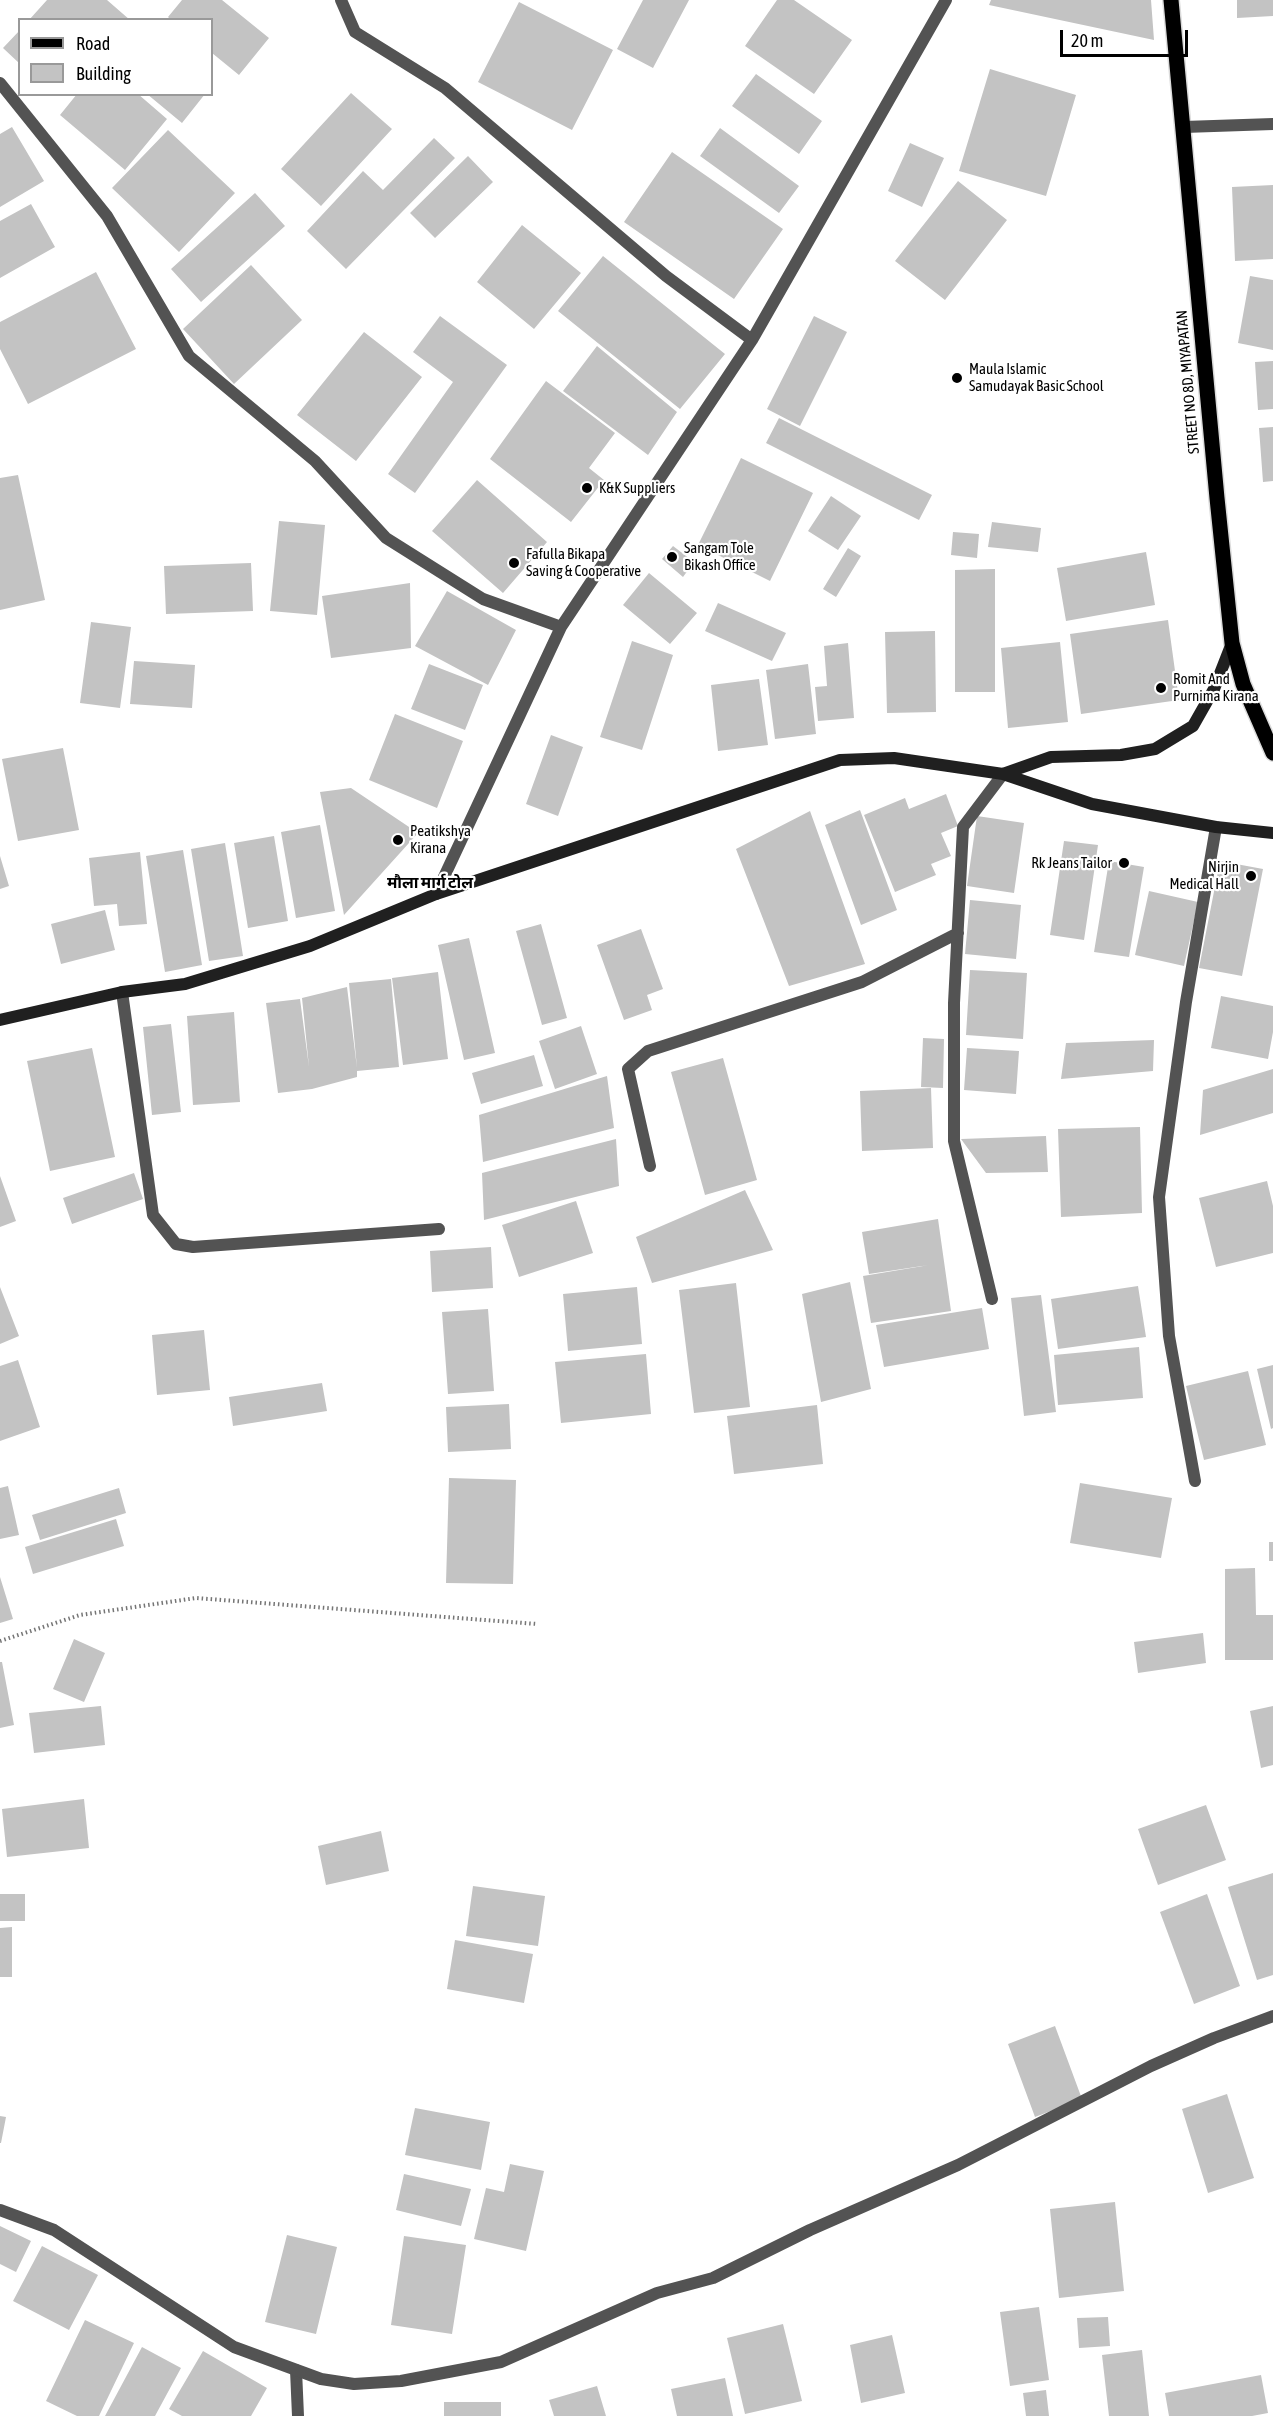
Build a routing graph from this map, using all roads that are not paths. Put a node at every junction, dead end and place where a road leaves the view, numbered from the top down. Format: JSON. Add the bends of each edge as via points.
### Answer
{"nodes":[{"id":1,"x":341,"y":0,"type":"edge"},
{"id":2,"x":946,"y":0,"type":"edge"},
{"id":3,"x":1171,"y":0,"type":"edge"},
{"id":4,"x":0,"y":83,"type":"edge"},
{"id":5,"x":1273,"y":124,"type":"edge"},
{"id":6,"x":1184,"y":127,"type":"junction"},
{"id":7,"x":753,"y":340,"type":"junction"},
{"id":8,"x":561,"y":627,"type":"junction"},
{"id":9,"x":1232,"y":643,"type":"junction"},
{"id":10,"x":1273,"y":753,"type":"edge"},
{"id":11,"x":1003,"y":774,"type":"junction"},
{"id":12,"x":1216,"y":827,"type":"junction"},
{"id":13,"x":1273,"y":833,"type":"edge"},
{"id":14,"x":436,"y":894,"type":"junction"},
{"id":15,"x":958,"y":933,"type":"junction"},
{"id":16,"x":123,"y":992,"type":"junction"},
{"id":17,"x":0,"y":1020,"type":"edge"},
{"id":18,"x":650,"y":1166,"type":"dead end"},
{"id":19,"x":439,"y":1229,"type":"dead end"},
{"id":20,"x":992,"y":1299,"type":"dead end"},
{"id":21,"x":1195,"y":1481,"type":"dead end"},
{"id":22,"x":1273,"y":2016,"type":"edge"},
{"id":23,"x":0,"y":2210,"type":"edge"},
{"id":24,"x":296,"y":2370,"type":"junction"},
{"id":25,"x":298,"y":2416,"type":"edge"}],
"edges":[{"from":1,"to":7,"type":"street","via":[[355,32],[445,88],[666,276]]},
{"from":2,"to":7,"type":"street"},
{"from":3,"to":6,"type":"main road","name":"STREET NO 8D, MIYAPATAN"},
{"from":4,"to":8,"type":"street","via":[[108,216],[189,356],[315,461],[386,538],[483,599]]},
{"from":5,"to":6,"type":"street"},
{"from":6,"to":9,"type":"main road","name":"STREET NO 8D, MIYAPATAN"},
{"from":7,"to":8,"type":"street"},
{"from":8,"to":14,"type":"street"},
{"from":9,"to":10,"type":"main road","name":"STREET NO 8D, MIYAPATAN","via":[[1243,684]]},
{"from":9,"to":11,"type":"main road","via":[[1214,689],[1192,726],[1155,749],[1121,755],[1051,757]]},
{"from":11,"to":12,"type":"main road","via":[[1092,804]]},
{"from":11,"to":14,"type":"main road","via":[[894,758],[840,760]]},
{"from":11,"to":15,"type":"street","via":[[963,827]]},
{"from":12,"to":13,"type":"main road"},
{"from":12,"to":21,"type":"street","via":[[1186,1002],[1159,1197],[1169,1336]]},
{"from":14,"to":16,"type":"main road","via":[[310,946],[185,984]]},
{"from":15,"to":18,"type":"street","via":[[862,982],[648,1051],[628,1069]]},
{"from":15,"to":20,"type":"street","via":[[954,1141]]},
{"from":16,"to":17,"type":"main road"},
{"from":16,"to":19,"type":"street","via":[[153,1215],[176,1244],[193,1247]]},
{"from":22,"to":24,"type":"street","via":[[1151,2066],[958,2165],[713,2278],[657,2294],[501,2362],[401,2381],[354,2384]]},
{"from":23,"to":24,"type":"street","via":[[54,2230],[234,2347]]},
{"from":24,"to":25,"type":"street"}]}
